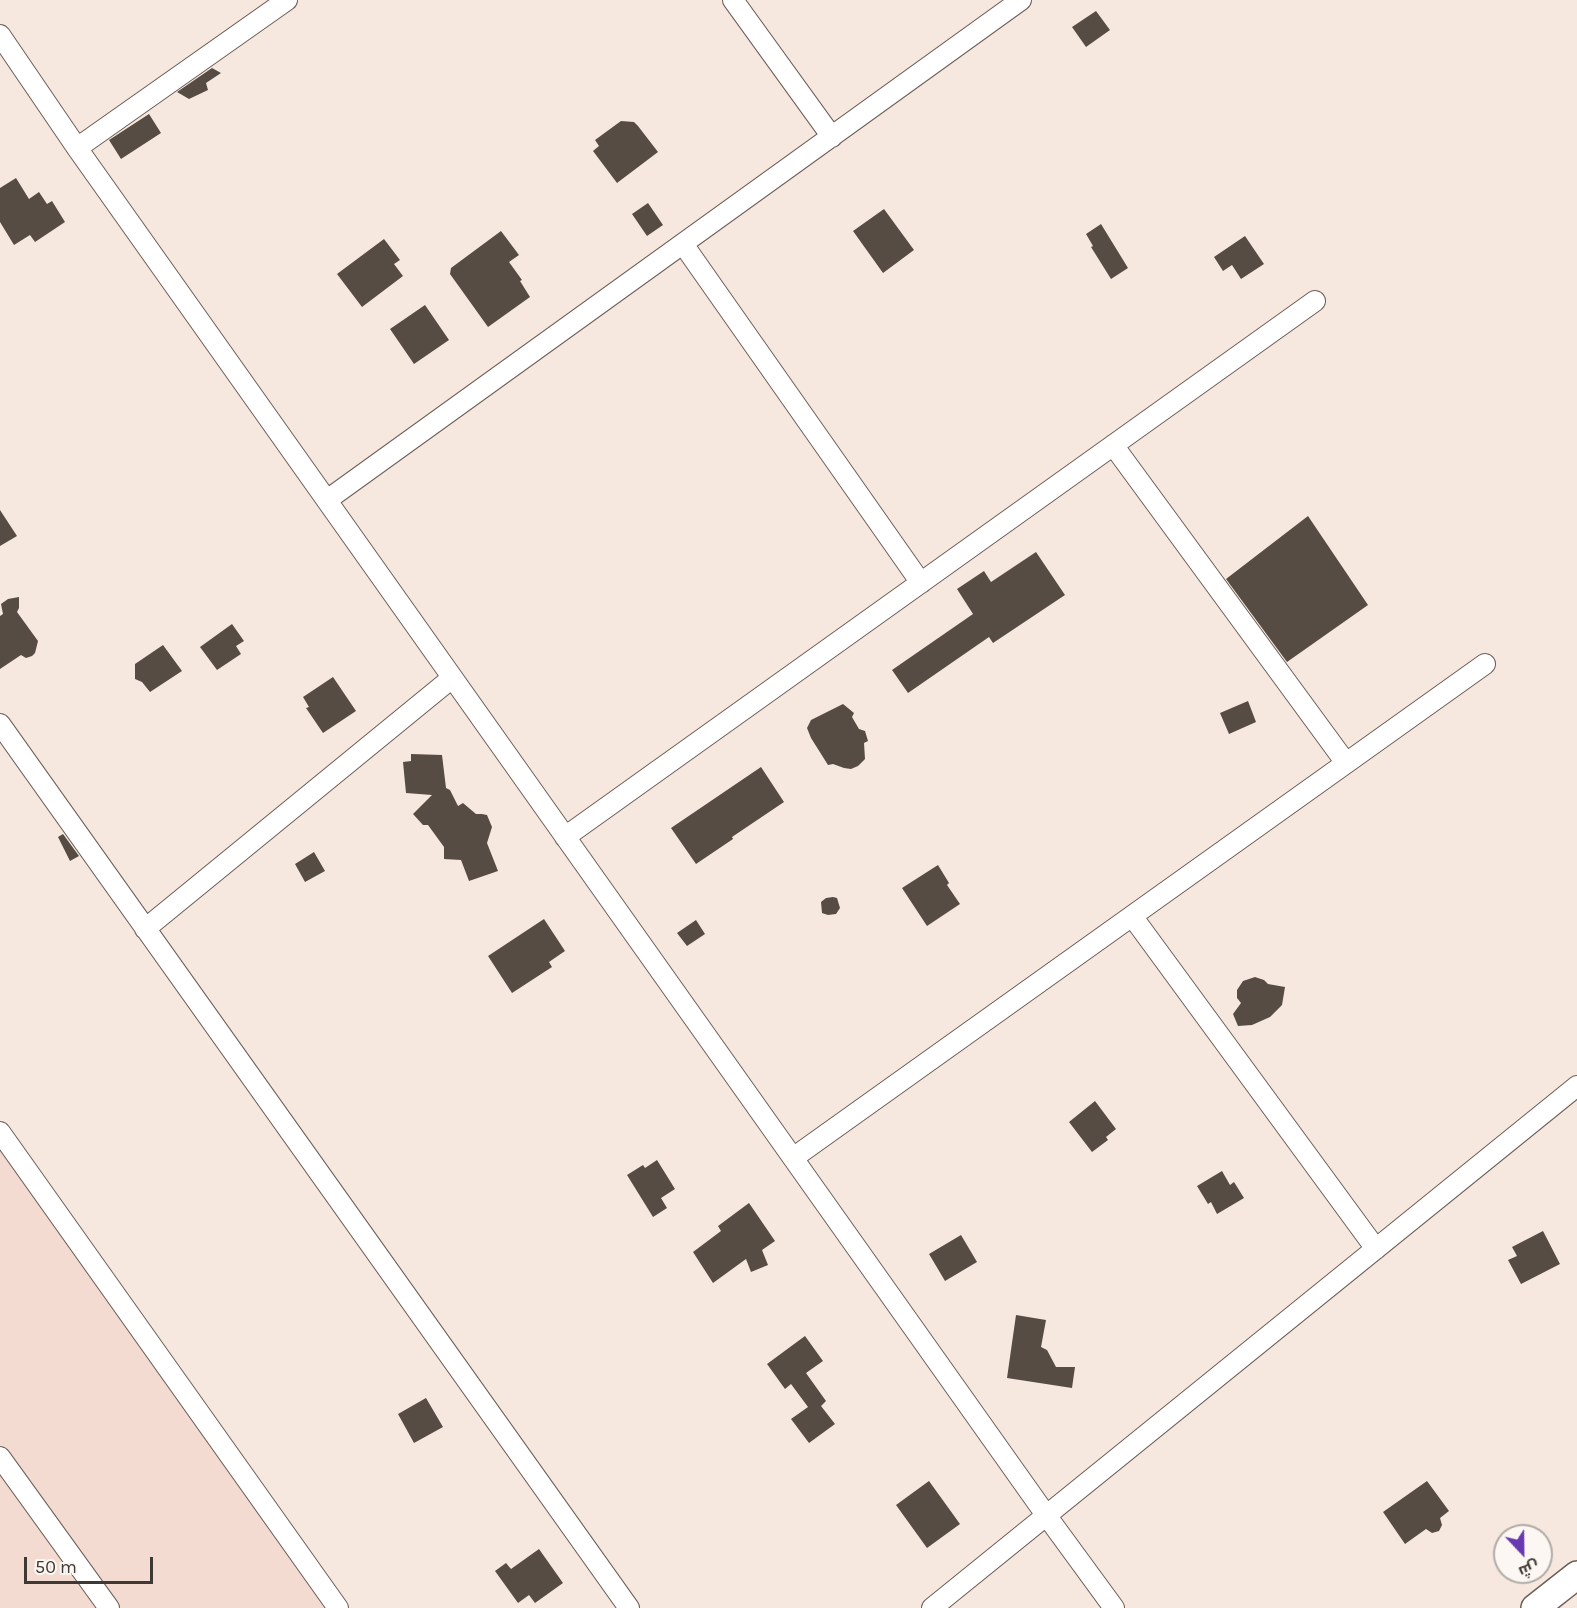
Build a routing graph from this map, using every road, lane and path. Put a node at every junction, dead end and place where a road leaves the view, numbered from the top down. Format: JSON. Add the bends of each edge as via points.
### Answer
{"nodes":[{"id":1,"x":287,"y":0,"type":"edge"},
{"id":2,"x":733,"y":0,"type":"edge"},
{"id":3,"x":1021,"y":0,"type":"edge"},
{"id":4,"x":0,"y":35,"type":"edge"},
{"id":5,"x":831,"y":137,"type":"junction"},
{"id":6,"x":77,"y":148,"type":"junction"},
{"id":7,"x":683,"y":244,"type":"junction"},
{"id":8,"x":1315,"y":301,"type":"dead end"},
{"id":9,"x":1113,"y":446,"type":"junction"},
{"id":10,"x":327,"y":500,"type":"junction"},
{"id":11,"x":921,"y":583,"type":"junction"},
{"id":12,"x":1485,"y":664,"type":"dead end"},
{"id":13,"x":453,"y":678,"type":"junction"},
{"id":14,"x":0,"y":724,"type":"edge"},
{"id":15,"x":1346,"y":763,"type":"junction"},
{"id":16,"x":565,"y":837,"type":"junction"},
{"id":17,"x":1132,"y":916,"type":"junction"},
{"id":18,"x":145,"y":929,"type":"junction"},
{"id":19,"x":1577,"y":1086,"type":"edge"},
{"id":20,"x":0,"y":1132,"type":"edge"},
{"id":21,"x":793,"y":1158,"type":"junction"},
{"id":22,"x":1376,"y":1249,"type":"junction"},
{"id":23,"x":0,"y":1457,"type":"edge"},
{"id":24,"x":1046,"y":1515,"type":"junction"},
{"id":25,"x":1577,"y":1575,"type":"edge"},
{"id":26,"x":109,"y":1608,"type":"edge"},
{"id":27,"x":338,"y":1608,"type":"edge"},
{"id":28,"x":629,"y":1608,"type":"edge"},
{"id":29,"x":932,"y":1608,"type":"edge"},
{"id":30,"x":1114,"y":1608,"type":"edge"},
{"id":31,"x":1535,"y":1608,"type":"edge"}],
"edges":[{"from":1,"to":6,"type":"street"},
{"from":2,"to":5,"type":"street"},
{"from":3,"to":5,"type":"street"},
{"from":4,"to":6,"type":"street"},
{"from":5,"to":7,"type":"street"},
{"from":6,"to":10,"type":"street"},
{"from":7,"to":10,"type":"street"},
{"from":7,"to":11,"type":"street"},
{"from":8,"to":9,"type":"street"},
{"from":9,"to":11,"type":"street"},
{"from":9,"to":15,"type":"street"},
{"from":10,"to":13,"type":"street"},
{"from":11,"to":16,"type":"street"},
{"from":12,"to":15,"type":"street"},
{"from":13,"to":16,"type":"street"},
{"from":13,"to":18,"type":"street"},
{"from":14,"to":18,"type":"street"},
{"from":15,"to":17,"type":"street"},
{"from":16,"to":21,"type":"street"},
{"from":17,"to":21,"type":"street"},
{"from":17,"to":22,"type":"street"},
{"from":18,"to":28,"type":"street"},
{"from":19,"to":22,"type":"street"},
{"from":20,"to":27,"type":"street"},
{"from":21,"to":24,"type":"street"},
{"from":22,"to":24,"type":"street"},
{"from":23,"to":26,"type":"street"},
{"from":24,"to":29,"type":"street"},
{"from":24,"to":30,"type":"street"},
{"from":25,"to":31,"type":"main road"}]}
